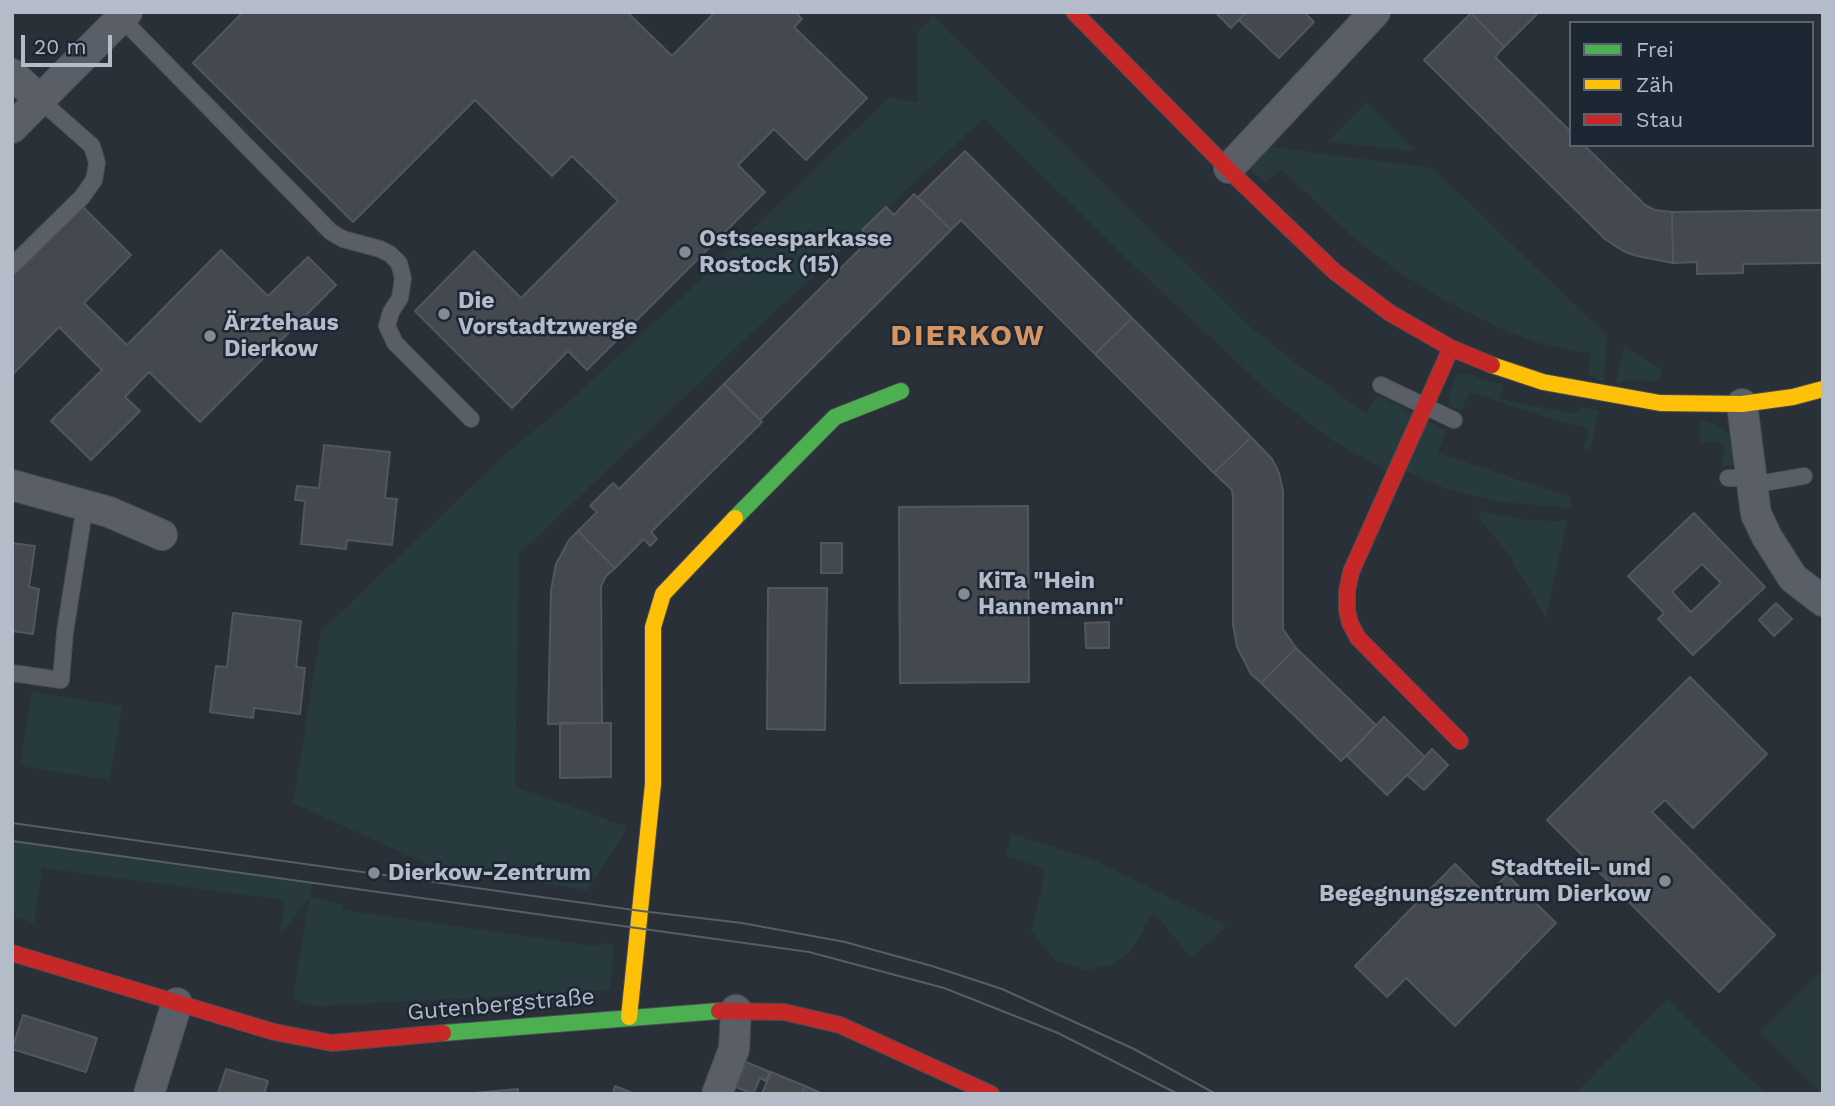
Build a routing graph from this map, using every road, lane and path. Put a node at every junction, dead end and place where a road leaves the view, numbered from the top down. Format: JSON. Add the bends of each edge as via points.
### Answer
{"nodes":[{"id":1,"x":1074,"y":12,"type":"edge"},
{"id":2,"x":1375,"y":12,"type":"edge"},
{"id":3,"x":124,"y":15,"type":"edge"},
{"id":4,"x":12,"y":74,"type":"edge"},
{"id":5,"x":40,"y":100,"type":"junction"},
{"id":6,"x":12,"y":128,"type":"edge"},
{"id":7,"x":1229,"y":168,"type":"junction"},
{"id":8,"x":12,"y":266,"type":"edge"},
{"id":9,"x":1451,"y":348,"type":"junction"},
{"id":10,"x":1381,"y":385,"type":"dead end"},
{"id":11,"x":1823,"y":389,"type":"edge"},
{"id":12,"x":901,"y":391,"type":"dead end"},
{"id":13,"x":1742,"y":404,"type":"junction"},
{"id":14,"x":1426,"y":407,"type":"junction"},
{"id":15,"x":471,"y":419,"type":"dead end"},
{"id":16,"x":1454,"y":421,"type":"dead end"},
{"id":17,"x":1804,"y":476,"type":"dead end"},
{"id":18,"x":1744,"y":480,"type":"junction"},
{"id":19,"x":12,"y":485,"type":"edge"},
{"id":20,"x":85,"y":505,"type":"junction"},
{"id":21,"x":162,"y":535,"type":"dead end"},
{"id":22,"x":1823,"y":601,"type":"edge"},
{"id":23,"x":12,"y":673,"type":"edge"},
{"id":24,"x":1460,"y":741,"type":"dead end"},
{"id":25,"x":12,"y":953,"type":"edge"},
{"id":26,"x":177,"y":1003,"type":"junction"},
{"id":27,"x":736,"y":1010,"type":"junction"},
{"id":28,"x":629,"y":1017,"type":"junction"},
{"id":29,"x":149,"y":1094,"type":"edge"},
{"id":30,"x":717,"y":1094,"type":"edge"},
{"id":31,"x":991,"y":1094,"type":"edge"}],
"edges":[{"from":1,"to":7,"type":"street"},
{"from":2,"to":7,"type":"street"},
{"from":3,"to":5,"type":"street"},
{"from":3,"to":15,"type":"lane","via":[[331,232],[380,249],[399,263],[403,278],[387,326],[395,343]]},
{"from":4,"to":5,"type":"street"},
{"from":5,"to":6,"type":"street"},
{"from":5,"to":8,"type":"lane","via":[[92,146],[97,163],[94,180],[82,197]]},
{"from":7,"to":9,"type":"street","via":[[1355,288]]},
{"from":9,"to":13,"type":"street","via":[[1511,372],[1583,391],[1660,403]]},
{"from":9,"to":14,"type":"street"},
{"from":10,"to":14,"type":"lane"},
{"from":11,"to":13,"type":"street"},
{"from":12,"to":28,"type":"street","via":[[835,417],[663,594],[653,627],[653,784]]},
{"from":13,"to":18,"type":"street"},
{"from":14,"to":16,"type":"lane"},
{"from":14,"to":24,"type":"street","via":[[1351,572],[1347,610],[1358,638]]},
{"from":17,"to":18,"type":"lane"},
{"from":18,"to":22,"type":"street","via":[[1767,537],[1793,578]]},
{"from":19,"to":20,"type":"street"},
{"from":20,"to":21,"type":"street"},
{"from":20,"to":23,"type":"lane","via":[[61,680]]},
{"from":25,"to":26,"type":"street","name":"Gutenbergstraße"},
{"from":26,"to":28,"type":"street","name":"Gutenbergstraße","via":[[274,1032],[332,1043]]},
{"from":26,"to":29,"type":"street"},
{"from":27,"to":28,"type":"street","name":"Gutenbergstraße"},
{"from":27,"to":30,"type":"street","via":[[734,1049]]},
{"from":27,"to":31,"type":"street","name":"Gutenbergstraße","via":[[784,1012],[840,1025]]}]}
